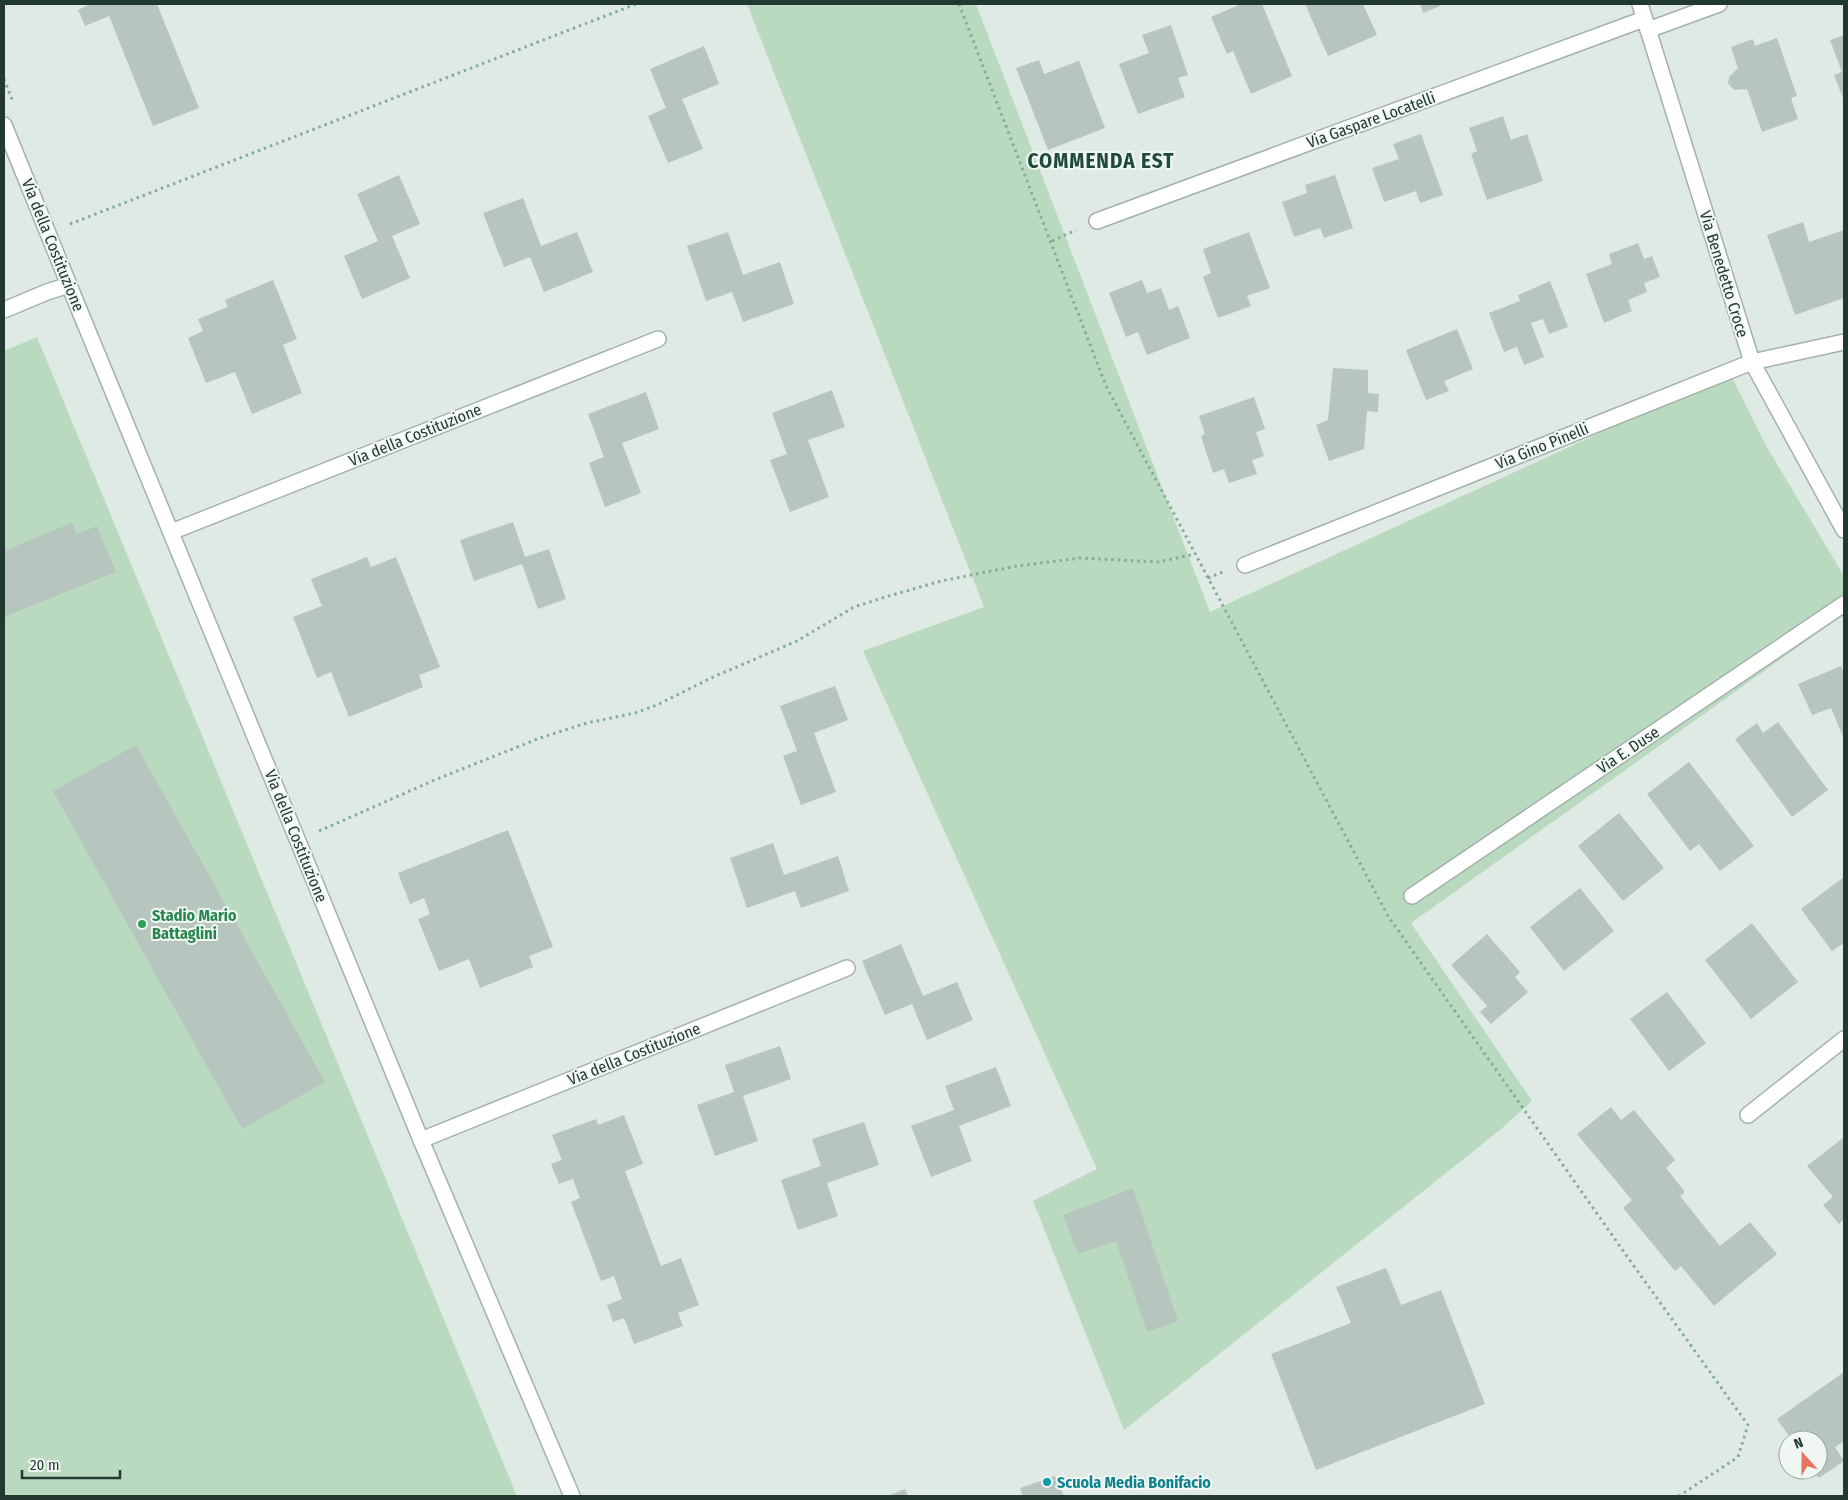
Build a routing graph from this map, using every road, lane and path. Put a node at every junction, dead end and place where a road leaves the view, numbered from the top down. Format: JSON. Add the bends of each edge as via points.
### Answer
{"nodes":[{"id":1,"x":636,"y":4,"type":"edge"},
{"id":2,"x":959,"y":4,"type":"edge"},
{"id":3,"x":1640,"y":4,"type":"edge"},
{"id":4,"x":1719,"y":4,"type":"edge"},
{"id":5,"x":1646,"y":25,"type":"junction"},
{"id":6,"x":4,"y":125,"type":"edge"},
{"id":7,"x":1097,"y":221,"type":"dead end"},
{"id":8,"x":47,"y":232,"type":"junction"},
{"id":9,"x":69,"y":285,"type":"junction"},
{"id":10,"x":4,"y":310,"type":"edge"},
{"id":11,"x":658,"y":339,"type":"dead end"},
{"id":12,"x":1844,"y":342,"type":"edge"},
{"id":13,"x":1752,"y":362,"type":"junction"},
{"id":14,"x":1844,"y":530,"type":"edge"},
{"id":15,"x":171,"y":532,"type":"junction"},
{"id":16,"x":1195,"y":554,"type":"junction"},
{"id":17,"x":1245,"y":565,"type":"dead end"},
{"id":18,"x":1844,"y":604,"type":"edge"},
{"id":19,"x":316,"y":832,"type":"dead end"},
{"id":20,"x":1412,"y":896,"type":"dead end"},
{"id":21,"x":848,"y":968,"type":"dead end"},
{"id":22,"x":1844,"y":1039,"type":"edge"},
{"id":23,"x":1748,"y":1115,"type":"dead end"},
{"id":24,"x":421,"y":1140,"type":"junction"},
{"id":25,"x":572,"y":1496,"type":"edge"},
{"id":26,"x":1679,"y":1496,"type":"edge"}],
"edges":[{"from":1,"to":8,"type":"path"},
{"from":2,"to":16,"type":"path","via":[[1106,386]]},
{"from":3,"to":5,"type":"street","name":"Via Benedetto Croce"},
{"from":4,"to":5,"type":"street","name":"Via Gaspare Locatelli"},
{"from":5,"to":7,"type":"street","name":"Via Gaspare Locatelli"},
{"from":5,"to":13,"type":"street","name":"Via Benedetto Croce"},
{"from":6,"to":8,"type":"street","name":"Via della Costituzione"},
{"from":8,"to":9,"type":"street","name":"Via della Costituzione"},
{"from":9,"to":10,"type":"street"},
{"from":9,"to":15,"type":"street","name":"Via della Costituzione"},
{"from":11,"to":15,"type":"street","name":"Via della Costituzione"},
{"from":12,"to":13,"type":"street","name":"Via Gino Pinelli"},
{"from":13,"to":14,"type":"street","name":"Via Benedetto Croce"},
{"from":13,"to":17,"type":"street","name":"Via Gino Pinelli"},
{"from":15,"to":24,"type":"street","name":"Via della Costituzione"},
{"from":16,"to":19,"type":"path","via":[[1158,562],[1080,558],[1017,566],[941,581],[872,601],[854,607],[797,641],[657,705],[540,738]]},
{"from":16,"to":26,"type":"path","via":[[1388,916],[1748,1425],[1738,1457]]},
{"from":18,"to":20,"type":"street","name":"Via E. Duse"},
{"from":21,"to":24,"type":"street","name":"Via della Costituzione"},
{"from":22,"to":23,"type":"street"},
{"from":24,"to":25,"type":"street","name":"Via della Costituzione"}]}
